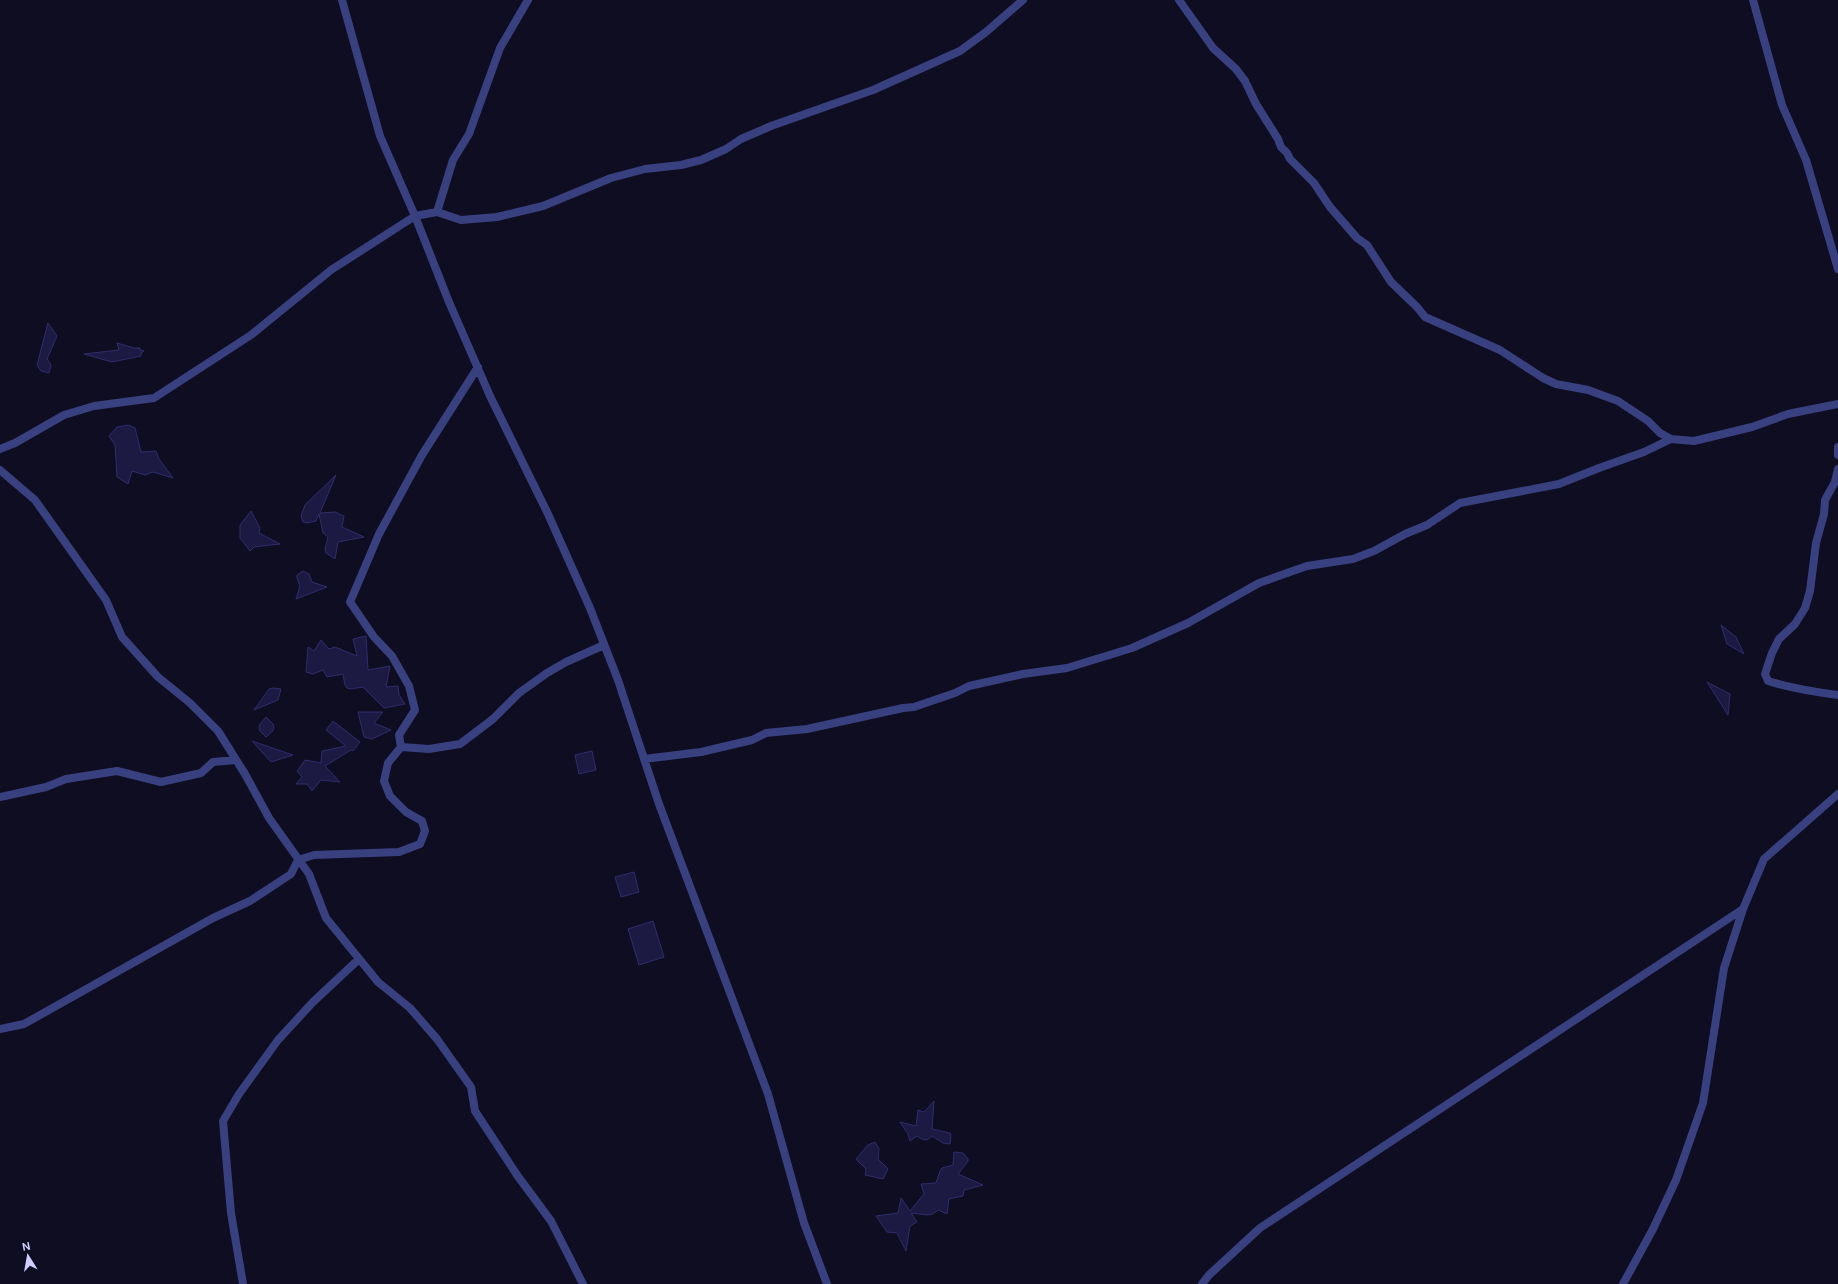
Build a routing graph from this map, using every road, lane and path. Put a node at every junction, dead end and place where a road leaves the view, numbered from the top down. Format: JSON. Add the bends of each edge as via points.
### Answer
{"nodes":[{"id":1,"x":342,"y":0,"type":"edge"},
{"id":2,"x":528,"y":0,"type":"edge"},
{"id":3,"x":1023,"y":0,"type":"edge"},
{"id":4,"x":1179,"y":0,"type":"edge"},
{"id":5,"x":1753,"y":0,"type":"edge"},
{"id":6,"x":437,"y":212,"type":"junction"},
{"id":7,"x":415,"y":216,"type":"junction"},
{"id":8,"x":1838,"y":269,"type":"edge"},
{"id":9,"x":478,"y":367,"type":"junction"},
{"id":10,"x":1838,"y":404,"type":"edge"},
{"id":11,"x":1671,"y":439,"type":"junction"},
{"id":12,"x":1838,"y":446,"type":"edge"},
{"id":13,"x":0,"y":449,"type":"edge"},
{"id":14,"x":1838,"y":455,"type":"edge"},
{"id":15,"x":1838,"y":469,"type":"edge"},
{"id":16,"x":0,"y":470,"type":"edge"},
{"id":17,"x":604,"y":645,"type":"junction"},
{"id":18,"x":1838,"y":695,"type":"edge"},
{"id":19,"x":401,"y":748,"type":"junction"},
{"id":20,"x":644,"y":759,"type":"junction"},
{"id":21,"x":236,"y":760,"type":"junction"},
{"id":22,"x":1838,"y":794,"type":"edge"},
{"id":23,"x":0,"y":797,"type":"edge"},
{"id":24,"x":298,"y":860,"type":"junction"},
{"id":25,"x":1743,"y":909,"type":"junction"},
{"id":26,"x":359,"y":959,"type":"junction"},
{"id":27,"x":0,"y":1029,"type":"edge"},
{"id":28,"x":243,"y":1284,"type":"edge"},
{"id":29,"x":583,"y":1284,"type":"edge"},
{"id":30,"x":827,"y":1284,"type":"edge"},
{"id":31,"x":1202,"y":1284,"type":"edge"},
{"id":32,"x":1623,"y":1284,"type":"edge"}],
"edges":[{"from":1,"to":7,"type":"street","via":[[380,136]]},
{"from":2,"to":6,"type":"street","via":[[500,48],[469,134],[453,160]]},
{"from":3,"to":6,"type":"street","via":[[960,51],[873,90],[771,126],[701,160],[645,169],[543,206],[497,217],[461,220]]},
{"from":4,"to":11,"type":"street","via":[[1213,48],[1245,81],[1290,159],[1314,183],[1330,207],[1357,238],[1370,248],[1391,282],[1425,317],[1500,350],[1542,378],[1618,401]]},
{"from":5,"to":8,"type":"street","via":[[1782,105],[1806,160]]},
{"from":6,"to":7,"type":"street"},
{"from":7,"to":9,"type":"street"},
{"from":7,"to":13,"type":"street","via":[[331,270],[251,335],[154,398],[94,406],[64,415]]},
{"from":9,"to":17,"type":"street","via":[[548,514]]},
{"from":9,"to":19,"type":"street","via":[[422,455],[379,534],[350,602],[374,637],[392,656],[409,686],[415,710],[398,735]]},
{"from":10,"to":11,"type":"street","via":[[1788,414],[1727,434],[1694,441]]},
{"from":11,"to":20,"type":"street","via":[[1559,484],[1460,503],[1427,524],[1374,551],[1353,559],[1307,566],[1259,584],[1188,623],[1132,648],[1101,658],[1067,668],[1023,674],[969,686],[914,707],[807,729],[766,733],[752,740],[701,752]]},
{"from":12,"to":14,"type":"street"},
{"from":15,"to":18,"type":"street","via":[[1835,482],[1825,500],[1810,591],[1804,608],[1795,624],[1779,639],[1764,674],[1768,681],[1777,684]]},
{"from":16,"to":21,"type":"street","via":[[35,500],[106,600],[122,637],[158,677],[190,703],[218,731]]},
{"from":17,"to":19,"type":"street","via":[[547,673],[519,693],[493,719],[460,744],[429,749]]},
{"from":17,"to":20,"type":"street"},
{"from":19,"to":24,"type":"street","via":[[388,763],[384,781],[390,796],[406,812],[422,821],[425,831],[420,844],[399,852],[314,855]]},
{"from":20,"to":30,"type":"street","via":[[768,1094],[804,1223]]},
{"from":21,"to":23,"type":"street","via":[[213,762],[201,773],[161,782],[117,771],[66,779],[46,787]]},
{"from":21,"to":24,"type":"street","via":[[269,818]]},
{"from":22,"to":25,"type":"street","via":[[1764,859]]},
{"from":24,"to":26,"type":"street","via":[[308,874],[326,918]]},
{"from":24,"to":27,"type":"street","via":[[290,874],[250,901],[213,918],[24,1024]]},
{"from":25,"to":31,"type":"street","via":[[1260,1228],[1208,1275]]},
{"from":25,"to":32,"type":"street","via":[[1724,968],[1703,1103],[1676,1180]]},
{"from":26,"to":28,"type":"street","via":[[313,1002],[278,1040],[223,1121],[230,1213]]},
{"from":26,"to":29,"type":"street","via":[[378,982],[410,1008],[437,1039],[471,1087],[475,1110],[517,1175],[551,1221]]}]}
